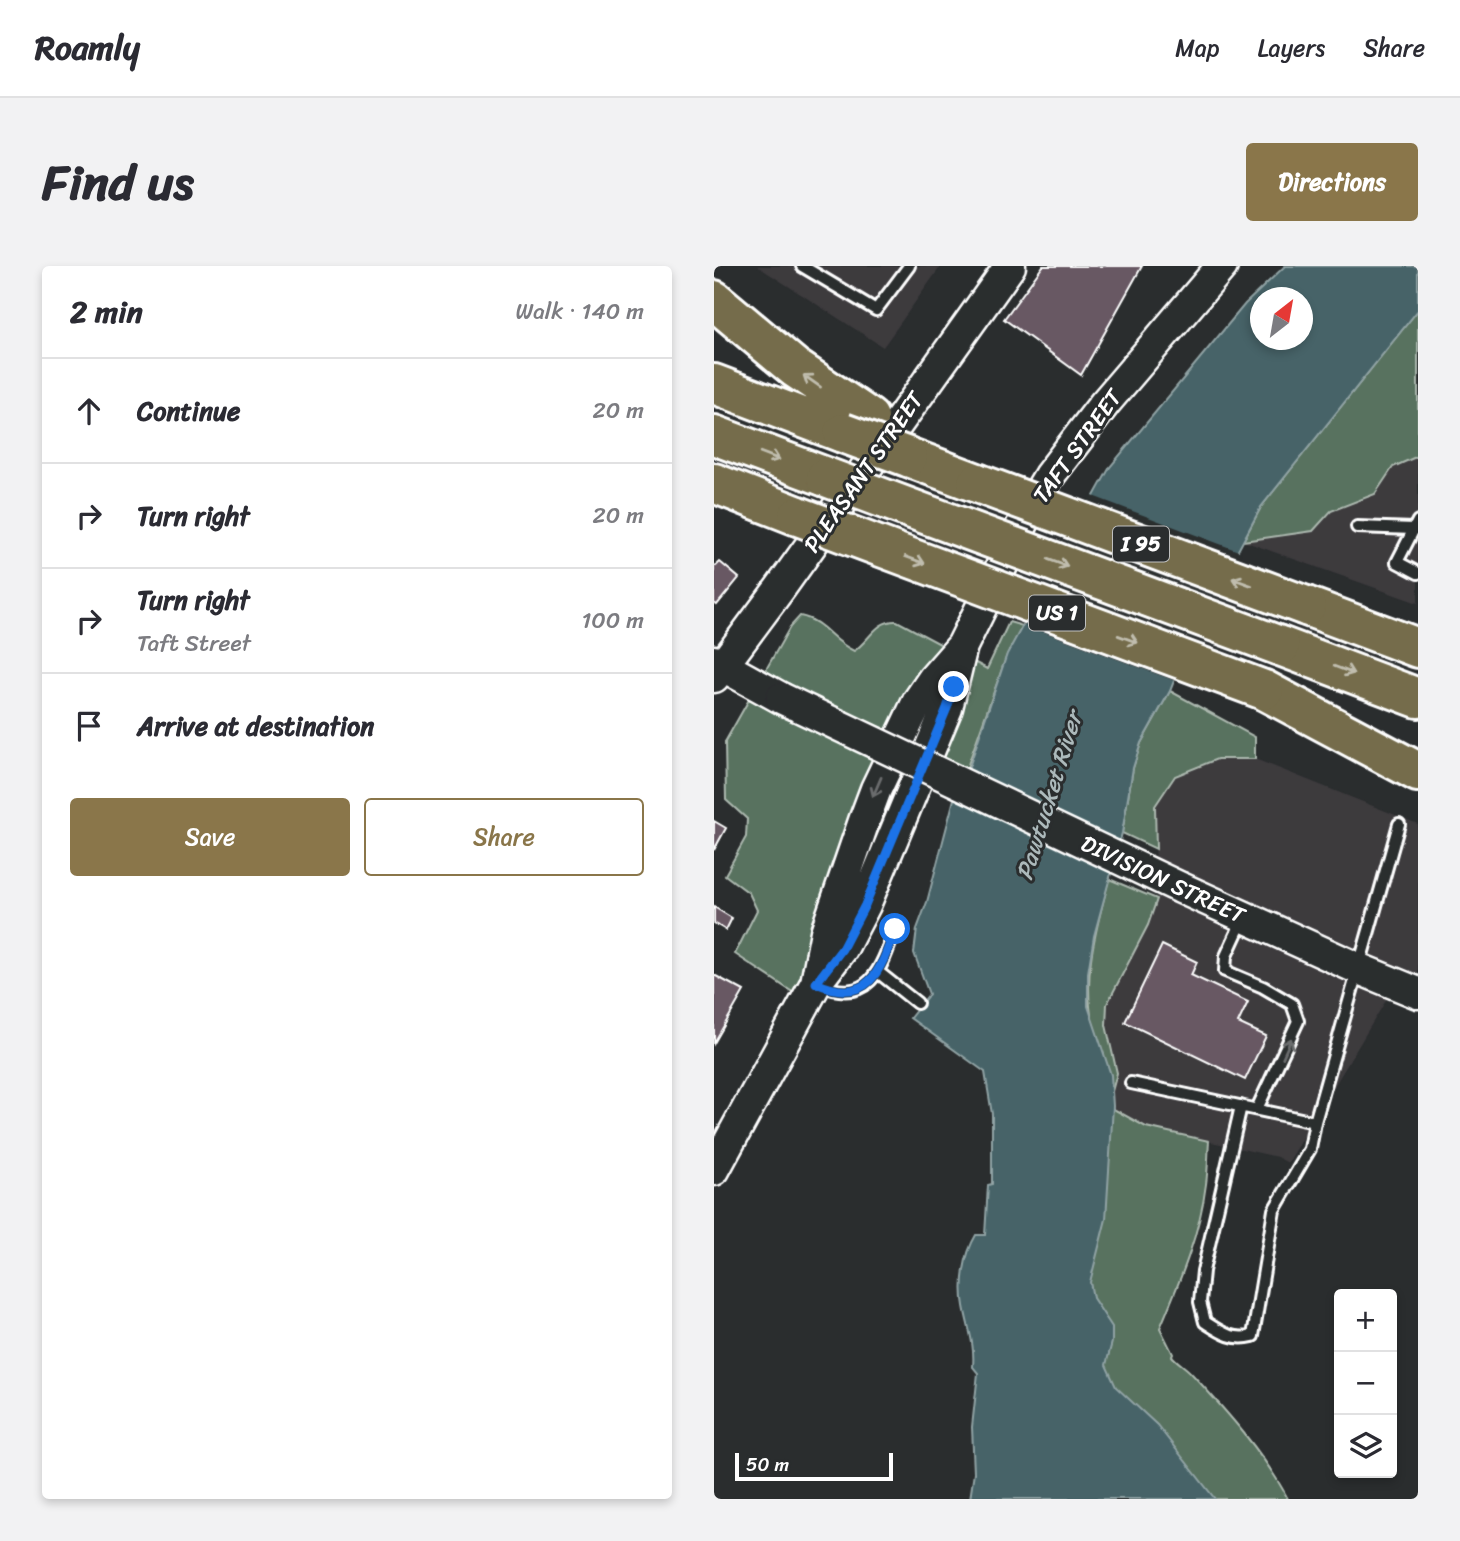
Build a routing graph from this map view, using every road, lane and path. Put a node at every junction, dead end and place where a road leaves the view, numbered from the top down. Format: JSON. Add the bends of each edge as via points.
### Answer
{"nodes":[{"id":1,"x":802,"y":266,"type":"edge"},
{"id":2,"x":909,"y":266,"type":"edge"},
{"id":3,"x":1010,"y":266,"type":"edge"},
{"id":4,"x":1222,"y":266,"type":"edge"},
{"id":5,"x":714,"y":300,"type":"edge"},
{"id":6,"x":714,"y":384,"type":"edge"},
{"id":7,"x":856,"y":426,"type":"junction"},
{"id":8,"x":714,"y":435,"type":"edge"},
{"id":9,"x":714,"y":483,"type":"edge"},
{"id":10,"x":714,"y":495,"type":"edge"},
{"id":11,"x":798,"y":516,"type":"junction"},
{"id":12,"x":1416,"y":525,"type":"edge"},
{"id":13,"x":1357,"y":527,"type":"dead end"},
{"id":14,"x":1418,"y":573,"type":"edge"},
{"id":15,"x":962,"y":646,"type":"junction"},
{"id":16,"x":1418,"y":648,"type":"edge"},
{"id":17,"x":717,"y":668,"type":"edge"},
{"id":18,"x":1264,"y":690,"type":"junction"},
{"id":19,"x":1418,"y":698,"type":"edge"},
{"id":20,"x":905,"y":727,"type":"junction"},
{"id":21,"x":934,"y":741,"type":"junction"},
{"id":22,"x":1418,"y":748,"type":"edge"},
{"id":23,"x":1418,"y":772,"type":"edge"},
{"id":24,"x":1399,"y":824,"type":"dead end"},
{"id":25,"x":1244,"y":917,"type":"junction"},
{"id":26,"x":895,"y":929,"type":"dead end"},
{"id":27,"x":1357,"y":968,"type":"junction"},
{"id":28,"x":878,"y":972,"type":"junction"},
{"id":29,"x":816,"y":983,"type":"junction"},
{"id":30,"x":1418,"y":993,"type":"edge"},
{"id":31,"x":918,"y":1003,"type":"dead end"},
{"id":32,"x":1131,"y":1083,"type":"dead end"},
{"id":33,"x":1241,"y":1106,"type":"junction"},
{"id":34,"x":1257,"y":1109,"type":"junction"},
{"id":35,"x":1315,"y":1122,"type":"junction"},
{"id":36,"x":714,"y":1170,"type":"edge"}],
"edges":[{"from":1,"to":2,"type":"lane","via":[[876,310]]},
{"from":3,"to":17,"type":"street","name":"PLEASANT STREET"},
{"from":4,"to":15,"type":"street","name":"TAFT STREET","via":[[1049,476]]},
{"from":7,"to":5,"type":"highway","one_way":true,"via":[[808,378]]},
{"from":6,"to":7,"type":"highway"},
{"from":16,"to":7,"type":"highway","number":"I 95","one_way":true,"bridge":true,"via":[[977,483]]},
{"from":8,"to":19,"type":"highway","number":"I 95","one_way":true,"bridge":true},
{"from":9,"to":11,"type":"highway"},
{"from":10,"to":11,"type":"highway","number":"US 1"},
{"from":11,"to":18,"type":"highway","number":"US 1","one_way":true,"bridge":true},
{"from":12,"to":13,"type":"lane"},
{"from":12,"to":14,"type":"lane","via":[[1397,562]]},
{"from":15,"to":20,"type":"street","name":"TAFT STREET","via":[[933,679]]},
{"from":15,"to":21,"type":"street","name":"TAFT STREET","via":[[954,687]]},
{"from":17,"to":25,"type":"street","name":"DIVISION STREET","bridge":true},
{"from":18,"to":22,"type":"highway","number":"US 1"},
{"from":18,"to":23,"type":"highway"},
{"from":20,"to":21,"type":"street"},
{"from":20,"to":29,"type":"street","name":"TAFT STREET","one_way":true,"via":[[864,821],[826,932]]},
{"from":21,"to":29,"type":"street","name":"TAFT STREET","via":[[855,926]]},
{"from":24,"to":27,"type":"lane"},
{"from":25,"to":27,"type":"street","name":"DIVISION STREET"},
{"from":34,"to":25,"type":"lane","one_way":true,"via":[[1298,1021],[1292,1004],[1225,971],[1226,956]]},
{"from":26,"to":28,"type":"lane"},
{"from":27,"to":30,"type":"street","name":"DIVISION STREET"},
{"from":27,"to":35,"type":"lane"},
{"from":28,"to":29,"type":"lane","via":[[852,991]]},
{"from":28,"to":31,"type":"lane"},
{"from":29,"to":36,"type":"street","name":"TAFT STREET"},
{"from":32,"to":33,"type":"lane"},
{"from":33,"to":34,"type":"lane"},
{"from":33,"to":35,"type":"lane","via":[[1200,1302],[1205,1322],[1226,1336],[1253,1336],[1274,1210],[1310,1149]]},
{"from":34,"to":35,"type":"lane"}]}
